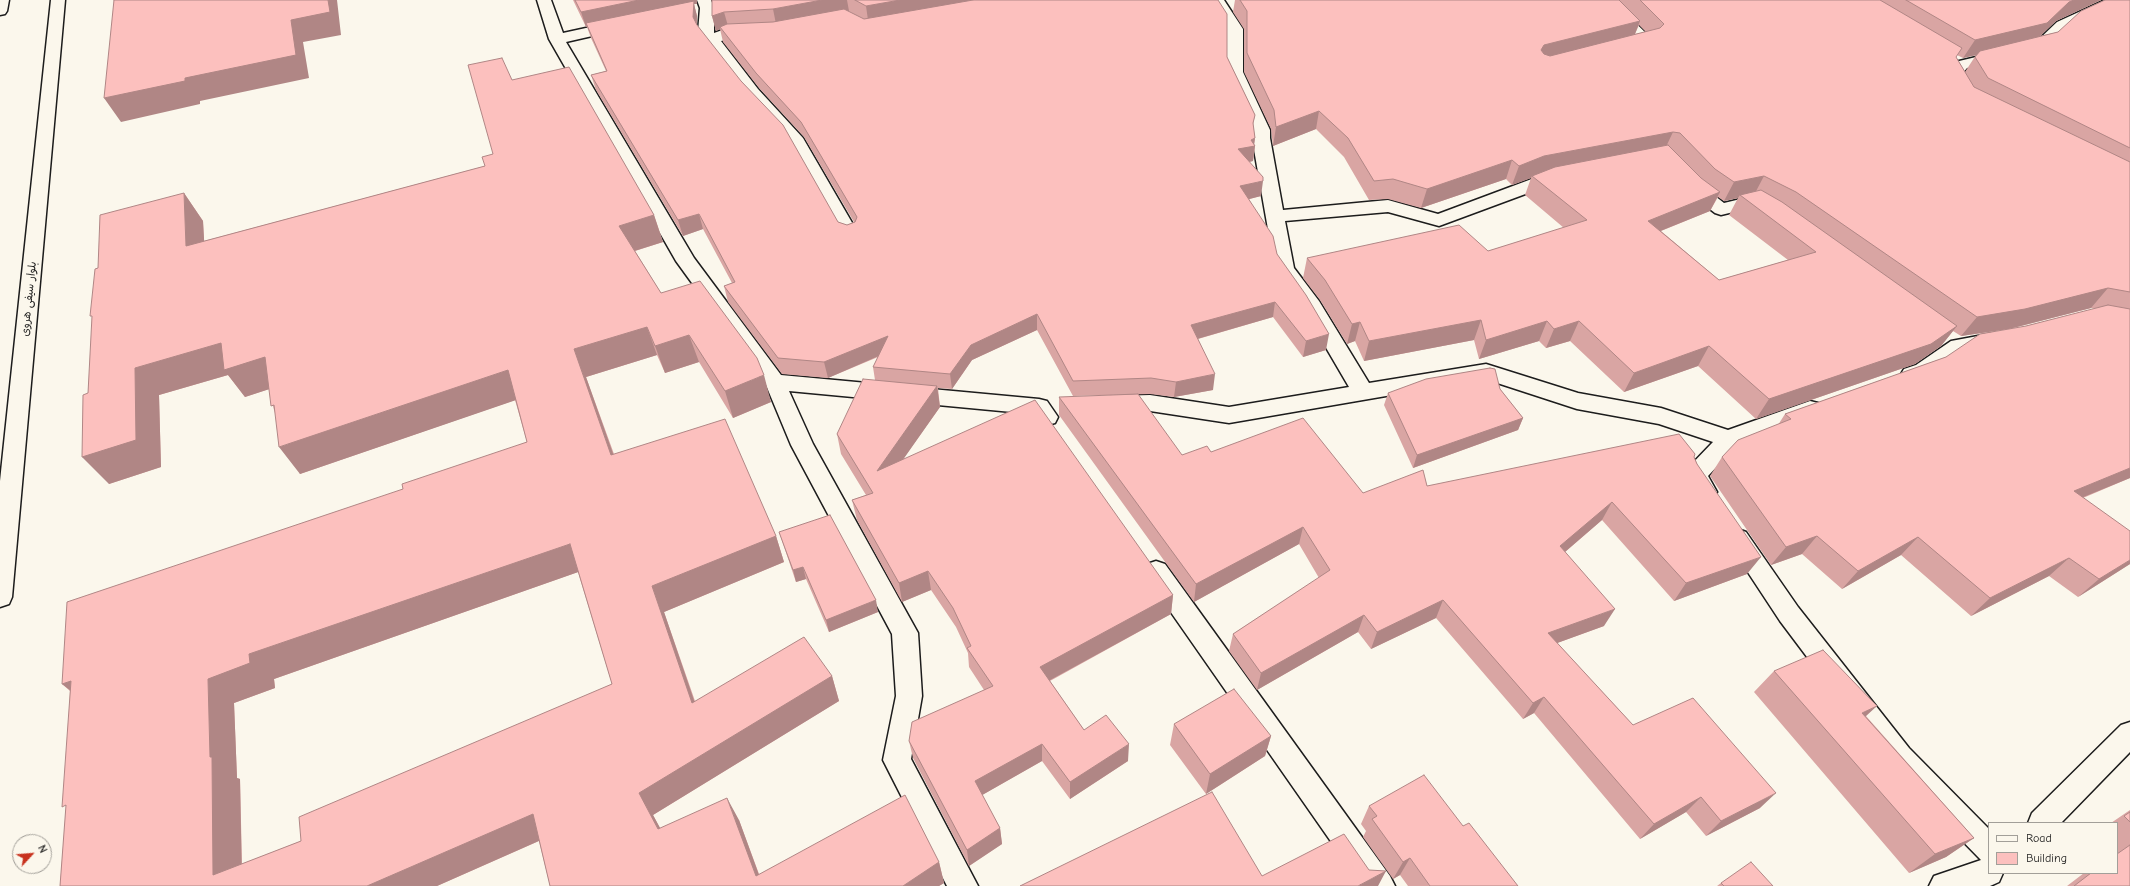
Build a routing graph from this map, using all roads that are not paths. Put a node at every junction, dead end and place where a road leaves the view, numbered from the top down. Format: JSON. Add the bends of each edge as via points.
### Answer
{"nodes":[{"id":1,"x":2,"y":0,"type":"edge"},
{"id":2,"x":58,"y":0,"type":"edge"},
{"id":3,"x":544,"y":0,"type":"edge"},
{"id":4,"x":1217,"y":0,"type":"edge"},
{"id":5,"x":1603,"y":0,"type":"edge"},
{"id":6,"x":2117,"y":0,"type":"edge"},
{"id":7,"x":701,"y":6,"type":"edge"},
{"id":8,"x":0,"y":11,"type":"edge"},
{"id":9,"x":632,"y":24,"type":"edge"},
{"id":10,"x":769,"y":30,"type":"edge"},
{"id":11,"x":557,"y":39,"type":"junction"},
{"id":12,"x":710,"y":39,"type":"junction"},
{"id":13,"x":1617,"y":49,"type":"edge"},
{"id":14,"x":1975,"y":104,"type":"edge"},
{"id":15,"x":1679,"y":173,"type":"edge"},
{"id":16,"x":1575,"y":175,"type":"edge"},
{"id":17,"x":1277,"y":216,"type":"junction"},
{"id":18,"x":1778,"y":216,"type":"edge"},
{"id":19,"x":849,"y":233,"type":"edge"},
{"id":20,"x":2010,"y":337,"type":"edge"},
{"id":21,"x":1894,"y":380,"type":"edge"},
{"id":22,"x":775,"y":382,"type":"junction"},
{"id":23,"x":1362,"y":392,"type":"junction"},
{"id":24,"x":1828,"y":403,"type":"edge"},
{"id":25,"x":1095,"y":405,"type":"edge"},
{"id":26,"x":1063,"y":406,"type":"edge"},
{"id":27,"x":1040,"y":408,"type":"junction"},
{"id":28,"x":1058,"y":433,"type":"edge"},
{"id":29,"x":1730,"y":440,"type":"junction"},
{"id":30,"x":1145,"y":556,"type":"edge"},
{"id":31,"x":0,"y":598,"type":"edge"},
{"id":32,"x":2130,"y":734,"type":"edge"},
{"id":33,"x":2043,"y":822,"type":"edge"},
{"id":34,"x":1988,"y":848,"type":"edge"},
{"id":35,"x":1988,"y":872,"type":"edge"},
{"id":36,"x":963,"y":886,"type":"edge"},
{"id":37,"x":1380,"y":886,"type":"edge"},
{"id":38,"x":1944,"y":886,"type":"edge"}],
"edges":[{"from":1,"to":8,"type":"street"},
{"from":2,"to":31,"type":"street","name":"بلوار سیفی هروی"},
{"from":3,"to":11,"type":"street"},
{"from":4,"to":17,"type":"street","via":[[1235,29],[1235,72],[1262,130],[1261,138]]},
{"from":5,"to":13,"type":"street","via":[[1647,42]]},
{"from":6,"to":14,"type":"street","via":[[2062,25],[2040,46],[1954,61],[1953,75],[1968,101]]},
{"from":7,"to":12,"type":"street","via":[[706,32]]},
{"from":9,"to":11,"type":"street"},
{"from":10,"to":12,"type":"street","via":[[728,33]]},
{"from":11,"to":22,"type":"street","via":[[686,261]]},
{"from":12,"to":19,"type":"street","via":[[752,92],[794,138]]},
{"from":15,"to":18,"type":"street","via":[[1698,193],[1721,209],[1752,202]]},
{"from":16,"to":17,"type":"street","via":[[1544,181],[1439,220],[1388,206]]},
{"from":17,"to":23,"type":"street","via":[[1285,269],[1312,306]]},
{"from":20,"to":21,"type":"street","via":[[1951,342],[1923,370]]},
{"from":22,"to":27,"type":"street"},
{"from":22,"to":36,"type":"street","via":[[802,445],[905,633],[909,696],[898,760]]},
{"from":23,"to":25,"type":"street","via":[[1229,415],[1150,403]]},
{"from":23,"to":29,"type":"street","via":[[1486,371],[1577,401],[1661,416]]},
{"from":24,"to":29,"type":"street","via":[[1747,431]]},
{"from":26,"to":27,"type":"street"},
{"from":27,"to":28,"type":"street"},
{"from":29,"to":34,"type":"street","via":[[1694,475],[1789,614],[1899,757]]},
{"from":30,"to":37,"type":"street"},
{"from":32,"to":33,"type":"street"},
{"from":35,"to":38,"type":"street"}]}
